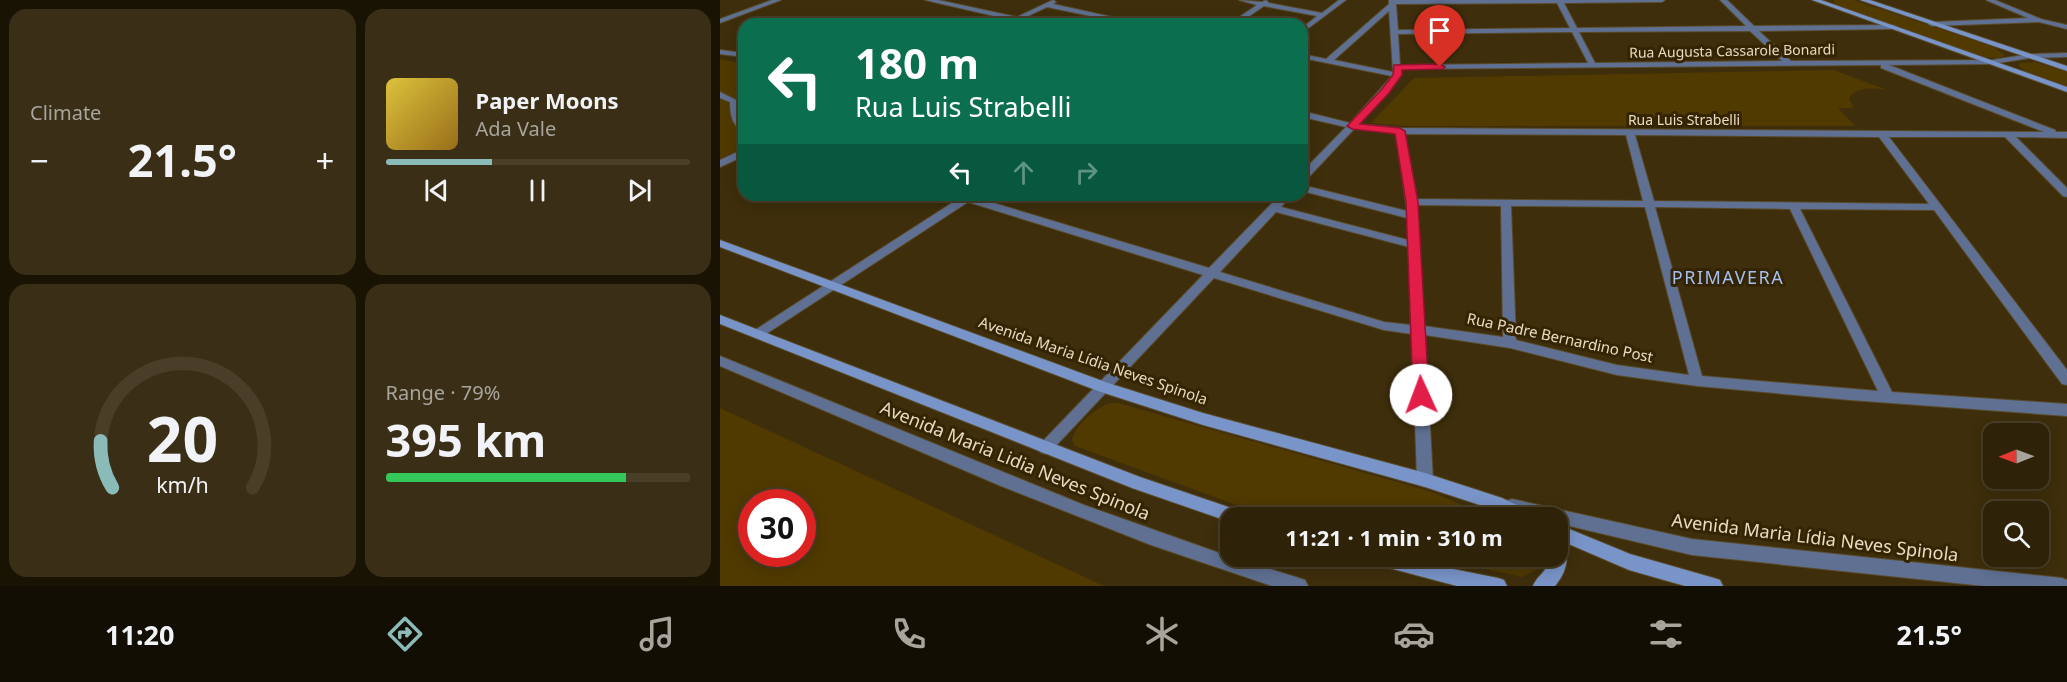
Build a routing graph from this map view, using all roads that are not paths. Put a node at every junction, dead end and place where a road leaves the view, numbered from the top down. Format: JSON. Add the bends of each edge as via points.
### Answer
{"nodes":[{"id":1,"x":778,"y":0,"type":"edge"},
{"id":2,"x":928,"y":0,"type":"edge"},
{"id":3,"x":959,"y":0,"type":"edge"},
{"id":4,"x":1058,"y":0,"type":"edge"},
{"id":5,"x":1242,"y":0,"type":"edge"},
{"id":6,"x":1343,"y":0,"type":"edge"},
{"id":7,"x":1662,"y":0,"type":"edge"},
{"id":8,"x":1723,"y":0,"type":"edge"},
{"id":9,"x":1815,"y":0,"type":"edge"},
{"id":10,"x":1863,"y":0,"type":"edge"},
{"id":11,"x":1989,"y":0,"type":"edge"},
{"id":12,"x":1419,"y":1,"type":"edge"},
{"id":13,"x":1559,"y":1,"type":"edge"},
{"id":14,"x":1267,"y":2,"type":"edge"},
{"id":15,"x":1392,"y":2,"type":"edge"},
{"id":16,"x":949,"y":4,"type":"junction"},
{"id":17,"x":1046,"y":5,"type":"junction"},
{"id":18,"x":1323,"y":15,"type":"junction"},
{"id":19,"x":1013,"y":18,"type":"edge"},
{"id":20,"x":1020,"y":18,"type":"edge"},
{"id":21,"x":1110,"y":18,"type":"edge"},
{"id":22,"x":1242,"y":18,"type":"edge"},
{"id":23,"x":2039,"y":20,"type":"junction"},
{"id":24,"x":720,"y":21,"type":"edge"},
{"id":25,"x":1932,"y":24,"type":"junction"},
{"id":26,"x":1308,"y":26,"type":"edge"},
{"id":27,"x":1893,"y":27,"type":"junction"},
{"id":28,"x":2067,"y":27,"type":"edge"},
{"id":29,"x":1751,"y":28,"type":"junction"},
{"id":30,"x":1574,"y":30,"type":"junction"},
{"id":31,"x":1394,"y":32,"type":"junction"},
{"id":32,"x":720,"y":52,"type":"edge"},
{"id":33,"x":738,"y":54,"type":"edge"},
{"id":34,"x":2067,"y":55,"type":"edge"},
{"id":35,"x":2030,"y":56,"type":"junction"},
{"id":36,"x":1308,"y":57,"type":"edge"},
{"id":37,"x":1328,"y":61,"type":"junction"},
{"id":38,"x":1992,"y":62,"type":"junction"},
{"id":39,"x":1878,"y":63,"type":"junction"},
{"id":40,"x":1789,"y":64,"type":"junction"},
{"id":41,"x":1593,"y":66,"type":"junction"},
{"id":42,"x":2067,"y":69,"type":"edge"},
{"id":43,"x":1397,"y":71,"type":"junction"},
{"id":44,"x":2067,"y":90,"type":"edge"},
{"id":45,"x":720,"y":95,"type":"edge"},
{"id":46,"x":1308,"y":115,"type":"edge"},
{"id":47,"x":738,"y":122,"type":"edge"},
{"id":48,"x":1352,"y":126,"type":"junction"},
{"id":49,"x":1400,"y":131,"type":"junction"},
{"id":50,"x":1630,"y":134,"type":"junction"},
{"id":51,"x":1882,"y":134,"type":"junction"},
{"id":52,"x":2007,"y":134,"type":"junction"},
{"id":53,"x":2064,"y":136,"type":"edge"},
{"id":54,"x":738,"y":155,"type":"edge"},
{"id":55,"x":720,"y":164,"type":"edge"},
{"id":56,"x":1308,"y":172,"type":"edge"},
{"id":57,"x":1308,"y":190,"type":"edge"},
{"id":58,"x":2067,"y":194,"type":"edge"},
{"id":59,"x":958,"y":201,"type":"edge"},
{"id":60,"x":981,"y":201,"type":"edge"},
{"id":61,"x":1280,"y":201,"type":"edge"},
{"id":62,"x":1412,"y":202,"type":"junction"},
{"id":63,"x":1506,"y":203,"type":"junction"},
{"id":64,"x":1649,"y":204,"type":"junction"},
{"id":65,"x":1793,"y":205,"type":"junction"},
{"id":66,"x":1936,"y":207,"type":"junction"},
{"id":67,"x":1274,"y":208,"type":"junction"},
{"id":68,"x":1413,"y":216,"type":"junction"},
{"id":69,"x":720,"y":243,"type":"edge"},
{"id":70,"x":1414,"y":245,"type":"junction"},
{"id":71,"x":1212,"y":273,"type":"junction"},
{"id":72,"x":832,"y":285,"type":"junction"},
{"id":73,"x":720,"y":319,"type":"edge"},
{"id":74,"x":1418,"y":331,"type":"junction"},
{"id":75,"x":759,"y":333,"type":"junction"},
{"id":76,"x":1510,"y":343,"type":"junction"},
{"id":77,"x":720,"y":361,"type":"edge"},
{"id":78,"x":2067,"y":380,"type":"edge"},
{"id":79,"x":1697,"y":381,"type":"junction"},
{"id":80,"x":1103,"y":387,"type":"junction"},
{"id":81,"x":1887,"y":396,"type":"junction"},
{"id":82,"x":2067,"y":410,"type":"edge"},
{"id":83,"x":1045,"y":448,"type":"junction"},
{"id":84,"x":1425,"y":480,"type":"junction"},
{"id":85,"x":1496,"y":503,"type":"junction"},
{"id":86,"x":1504,"y":507,"type":"edge"},
{"id":87,"x":1220,"y":511,"type":"edge"},
{"id":88,"x":1568,"y":536,"type":"edge"},
{"id":89,"x":1414,"y":567,"type":"edge"},
{"id":90,"x":1558,"y":567,"type":"edge"},
{"id":91,"x":1299,"y":586,"type":"edge"},
{"id":92,"x":1498,"y":586,"type":"edge"},
{"id":93,"x":1542,"y":586,"type":"edge"},
{"id":94,"x":1714,"y":586,"type":"edge"},
{"id":95,"x":2062,"y":586,"type":"edge"}],
"edges":[{"from":1,"to":24,"type":"street"},
{"from":2,"to":16,"type":"street"},
{"from":3,"to":16,"type":"street"},
{"from":4,"to":17,"type":"street"},
{"from":5,"to":14,"type":"street"},
{"from":6,"to":18,"type":"street"},
{"from":7,"to":13,"type":"street"},
{"from":8,"to":29,"type":"street"},
{"from":9,"to":27,"type":"main road"},
{"from":10,"to":25,"type":"main road"},
{"from":11,"to":23,"type":"street"},
{"from":12,"to":13,"type":"street"},
{"from":12,"to":15,"type":"street"},
{"from":13,"to":30,"type":"street"},
{"from":14,"to":18,"type":"street"},
{"from":14,"to":22,"type":"street"},
{"from":15,"to":31,"type":"street"},
{"from":15,"to":37,"type":"street"},
{"from":16,"to":19,"type":"street"},
{"from":17,"to":20,"type":"street"},
{"from":17,"to":21,"type":"street"},
{"from":18,"to":26,"type":"street"},
{"from":23,"to":25,"type":"street"},
{"from":23,"to":28,"type":"street"},
{"from":25,"to":35,"type":"main road"},
{"from":27,"to":29,"type":"street"},
{"from":27,"to":38,"type":"main road"},
{"from":29,"to":30,"type":"street"},
{"from":29,"to":40,"type":"street"},
{"from":30,"to":31,"type":"street"},
{"from":30,"to":41,"type":"street"},
{"from":31,"to":43,"type":"street"},
{"from":32,"to":33,"type":"street"},
{"from":34,"to":35,"type":"street","name":"Rua Augusta Cassarole Bonardi"},
{"from":35,"to":38,"type":"street","name":"Rua Augusta Cassarole Bonardi"},
{"from":35,"to":42,"type":"main road"},
{"from":36,"to":37,"type":"street","name":"Rua Augusta Cassarole Bonardi"},
{"from":37,"to":43,"type":"street","name":"Rua Augusta Cassarole Bonardi"},
{"from":38,"to":39,"type":"street","name":"Rua Augusta Cassarole Bonardi"},
{"from":38,"to":44,"type":"main road"},
{"from":39,"to":40,"type":"street","name":"Rua Augusta Cassarole Bonardi"},
{"from":39,"to":53,"type":"street"},
{"from":40,"to":41,"type":"street","name":"Rua Augusta Cassarole Bonardi"},
{"from":41,"to":43,"type":"street","name":"Rua Augusta Cassarole Bonardi"},
{"from":43,"to":48,"type":"street","via":[[1385,91]]},
{"from":45,"to":47,"type":"street","via":[[734,101]]},
{"from":46,"to":48,"type":"street","name":"Rua Luis Strabelli"},
{"from":48,"to":49,"type":"street","name":"Rua Luis Strabelli"},
{"from":48,"to":56,"type":"street"},
{"from":49,"to":50,"type":"street","name":"Rua Luis Strabelli"},
{"from":49,"to":62,"type":"street"},
{"from":50,"to":51,"type":"street","name":"Rua Luis Strabelli"},
{"from":50,"to":64,"type":"street"},
{"from":51,"to":52,"type":"street","name":"Rua Luis Strabelli"},
{"from":51,"to":66,"type":"street"},
{"from":52,"to":53,"type":"street","name":"Rua Luis Strabelli"},
{"from":52,"to":58,"type":"street"},
{"from":54,"to":55,"type":"street"},
{"from":57,"to":68,"type":"street"},
{"from":59,"to":72,"type":"street"},
{"from":60,"to":71,"type":"street","name":"Rua Padre Bernardino Post"},
{"from":61,"to":67,"type":"street"},
{"from":62,"to":63,"type":"street"},
{"from":62,"to":68,"type":"street"},
{"from":63,"to":64,"type":"street"},
{"from":63,"to":76,"type":"street"},
{"from":64,"to":65,"type":"street"},
{"from":64,"to":79,"type":"street"},
{"from":65,"to":66,"type":"street"},
{"from":65,"to":81,"type":"street"},
{"from":66,"to":78,"type":"street"},
{"from":67,"to":70,"type":"street"},
{"from":67,"to":71,"type":"street"},
{"from":68,"to":70,"type":"street"},
{"from":69,"to":72,"type":"main road","name":"Avenida Maria Lídia Neves Spinola"},
{"from":70,"to":74,"type":"street"},
{"from":71,"to":74,"type":"street","name":"Rua Padre Bernardino Post","via":[[1384,326]]},
{"from":71,"to":80,"type":"street"},
{"from":72,"to":75,"type":"street"},
{"from":72,"to":80,"type":"main road","name":"Avenida Maria Lídia Neves Spinola"},
{"from":73,"to":75,"type":"main road"},
{"from":74,"to":76,"type":"street","name":"Rua Padre Bernardino Post"},
{"from":74,"to":84,"type":"street"},
{"from":75,"to":83,"type":"main road"},
{"from":76,"to":79,"type":"street","name":"Rua Padre Bernardino Post","via":[[1577,362]]},
{"from":77,"to":91,"type":"street","name":"Avenida Maria Lidia Neves Spinola","via":[[1023,488],[1152,537]]},
{"from":79,"to":81,"type":"street","name":"Rua Padre Bernardino Post"},
{"from":80,"to":83,"type":"street"},
{"from":80,"to":84,"type":"main road","name":"Avenida Maria Lídia Neves Spinola"},
{"from":81,"to":82,"type":"street","name":"Rua Padre Bernardino Post"},
{"from":83,"to":87,"type":"main road"},
{"from":84,"to":85,"type":"main road","name":"Avenida Maria Lídia Neves Spinola"},
{"from":85,"to":86,"type":"main road","name":"Avenida Maria Lídia Neves Spinola"},
{"from":85,"to":95,"type":"street","name":"Avenida Maria Lídia Neves Spinola","via":[[1692,547]]},
{"from":88,"to":94,"type":"main road","via":[[1629,562]]},
{"from":89,"to":92,"type":"main road"},
{"from":90,"to":93,"type":"main road"}]}
